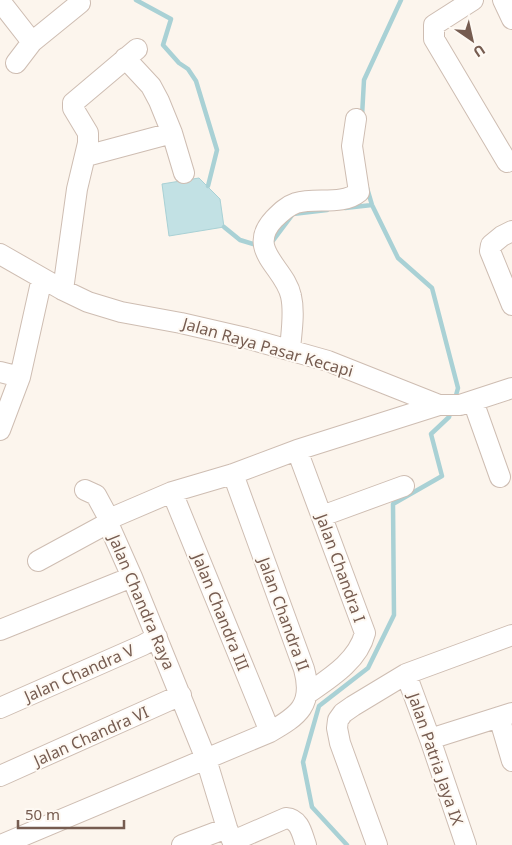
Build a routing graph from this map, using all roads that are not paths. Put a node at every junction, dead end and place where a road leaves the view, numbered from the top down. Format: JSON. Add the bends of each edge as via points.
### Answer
{"nodes":[{"id":1,"x":473,"y":0,"type":"edge"},
{"id":2,"x":503,"y":0,"type":"edge"},
{"id":3,"x":0,"y":1,"type":"edge"},
{"id":4,"x":80,"y":2,"type":"dead end"},
{"id":5,"x":512,"y":19,"type":"edge"},
{"id":6,"x":32,"y":42,"type":"junction"},
{"id":7,"x":16,"y":63,"type":"dead end"},
{"id":8,"x":356,"y":119,"type":"dead end"},
{"id":9,"x":172,"y":133,"type":"junction"},
{"id":10,"x":86,"y":156,"type":"junction"},
{"id":11,"x":507,"y":162,"type":"dead end"},
{"id":12,"x":184,"y":173,"type":"dead end"},
{"id":13,"x":512,"y":231,"type":"edge"},
{"id":14,"x":0,"y":254,"type":"edge"},
{"id":15,"x":42,"y":278,"type":"junction"},
{"id":16,"x":63,"y":290,"type":"junction"},
{"id":17,"x":512,"y":305,"type":"edge"},
{"id":18,"x":290,"y":350,"type":"junction"},
{"id":19,"x":0,"y":372,"type":"edge"},
{"id":20,"x":20,"y":377,"type":"junction"},
{"id":21,"x":512,"y":388,"type":"edge"},
{"id":22,"x":454,"y":404,"type":"junction"},
{"id":23,"x":0,"y":430,"type":"edge"},
{"id":24,"x":297,"y":450,"type":"junction"},
{"id":25,"x":232,"y":474,"type":"junction"},
{"id":26,"x":500,"y":477,"type":"dead end"},
{"id":27,"x":404,"y":486,"type":"dead end"},
{"id":28,"x":84,"y":490,"type":"dead end"},
{"id":29,"x":172,"y":492,"type":"junction"},
{"id":30,"x":322,"y":516,"type":"junction"},
{"id":31,"x":108,"y":521,"type":"junction"},
{"id":32,"x":38,"y":561,"type":"dead end"},
{"id":33,"x":132,"y":578,"type":"junction"},
{"id":34,"x":0,"y":630,"type":"edge"},
{"id":35,"x":512,"y":635,"type":"edge"},
{"id":36,"x":157,"y":637,"type":"junction"},
{"id":37,"x":406,"y":674,"type":"junction"},
{"id":38,"x":307,"y":694,"type":"junction"},
{"id":39,"x":181,"y":695,"type":"junction"},
{"id":40,"x":0,"y":708,"type":"edge"},
{"id":41,"x":505,"y":715,"type":"edge"},
{"id":42,"x":270,"y":732,"type":"junction"},
{"id":43,"x":430,"y":739,"type":"junction"},
{"id":44,"x":206,"y":759,"type":"junction"},
{"id":45,"x":512,"y":760,"type":"edge"},
{"id":46,"x":0,"y":776,"type":"edge"},
{"id":47,"x":231,"y":838,"type":"edge"},
{"id":48,"x":1,"y":845,"type":"edge"},
{"id":49,"x":182,"y":845,"type":"edge"},
{"id":50,"x":306,"y":845,"type":"edge"},
{"id":51,"x":377,"y":845,"type":"edge"},
{"id":52,"x":466,"y":845,"type":"edge"}],
"edges":[{"from":1,"to":11,"type":"street","via":[[434,25],[434,38]]},
{"from":2,"to":5,"type":"street"},
{"from":3,"to":6,"type":"street"},
{"from":4,"to":6,"type":"street"},
{"from":6,"to":7,"type":"street"},
{"from":8,"to":18,"type":"street","via":[[352,146],[359,192],[351,198],[296,202],[284,209],[266,228],[264,244],[292,298]]},
{"from":9,"to":10,"type":"street"},
{"from":9,"to":10,"type":"street","via":[[151,86],[131,53],[73,103],[88,133]]},
{"from":9,"to":12,"type":"street"},
{"from":10,"to":16,"type":"street"},
{"from":13,"to":17,"type":"street","via":[[491,245],[490,251]]},
{"from":14,"to":15,"type":"street","name":"Jalan Raya Pasar Kecapi"},
{"from":15,"to":16,"type":"street","name":"Jalan Raya Pasar Kecapi"},
{"from":15,"to":20,"type":"street"},
{"from":16,"to":18,"type":"street","name":"Jalan Raya Pasar Kecapi","via":[[121,312],[181,322]]},
{"from":18,"to":22,"type":"street","name":"Jalan Raya Pasar Kecapi"},
{"from":19,"to":20,"type":"street"},
{"from":20,"to":23,"type":"street"},
{"from":21,"to":22,"type":"street"},
{"from":22,"to":24,"type":"street","name":"Jalan Chandra Raya"},
{"from":22,"to":26,"type":"street"},
{"from":24,"to":25,"type":"street","name":"Jalan Chandra Raya"},
{"from":24,"to":30,"type":"street","name":"Jalan Chandra I"},
{"from":25,"to":29,"type":"street","name":"Jalan Chandra Raya"},
{"from":25,"to":38,"type":"street","name":"Jalan Chandra II","via":[[304,669],[308,681]]},
{"from":27,"to":30,"type":"street"},
{"from":28,"to":31,"type":"street","via":[[96,495]]},
{"from":29,"to":31,"type":"street","name":"Jalan Chandra Raya"},
{"from":29,"to":42,"type":"street","name":"Jalan Chandra III"},
{"from":30,"to":38,"type":"street","name":"Jalan Chandra I","via":[[366,633],[363,643],[341,669]]},
{"from":31,"to":32,"type":"street"},
{"from":31,"to":33,"type":"street","name":"Jalan Chandra Raya"},
{"from":33,"to":34,"type":"street"},
{"from":33,"to":36,"type":"street","name":"Jalan Chandra Raya"},
{"from":35,"to":37,"type":"street"},
{"from":36,"to":39,"type":"street","name":"Jalan Chandra Raya"},
{"from":36,"to":40,"type":"street","name":"Jalan Chandra V"},
{"from":37,"to":43,"type":"street","name":"Jalan Patria Jaya IX"},
{"from":37,"to":51,"type":"street","via":[[343,713],[338,720],[340,743]]},
{"from":38,"to":42,"type":"street","name":"Jalan Chandra II","via":[[298,714]]},
{"from":39,"to":44,"type":"street","name":"Jalan Chandra Raya"},
{"from":39,"to":46,"type":"street","name":"Jalan Chandra VI"},
{"from":41,"to":43,"type":"street"},
{"from":41,"to":45,"type":"street"},
{"from":42,"to":44,"type":"street","name":"Jalan Chandra II"},
{"from":43,"to":52,"type":"street","name":"Jalan Patria Jaya IX"},
{"from":44,"to":47,"type":"street","name":"Jalan Chandra Raya"},
{"from":44,"to":48,"type":"street","name":"Jalan Chandra II"},
{"from":47,"to":49,"type":"street"},
{"from":47,"to":50,"type":"street","via":[[286,818],[298,825]]}]}
